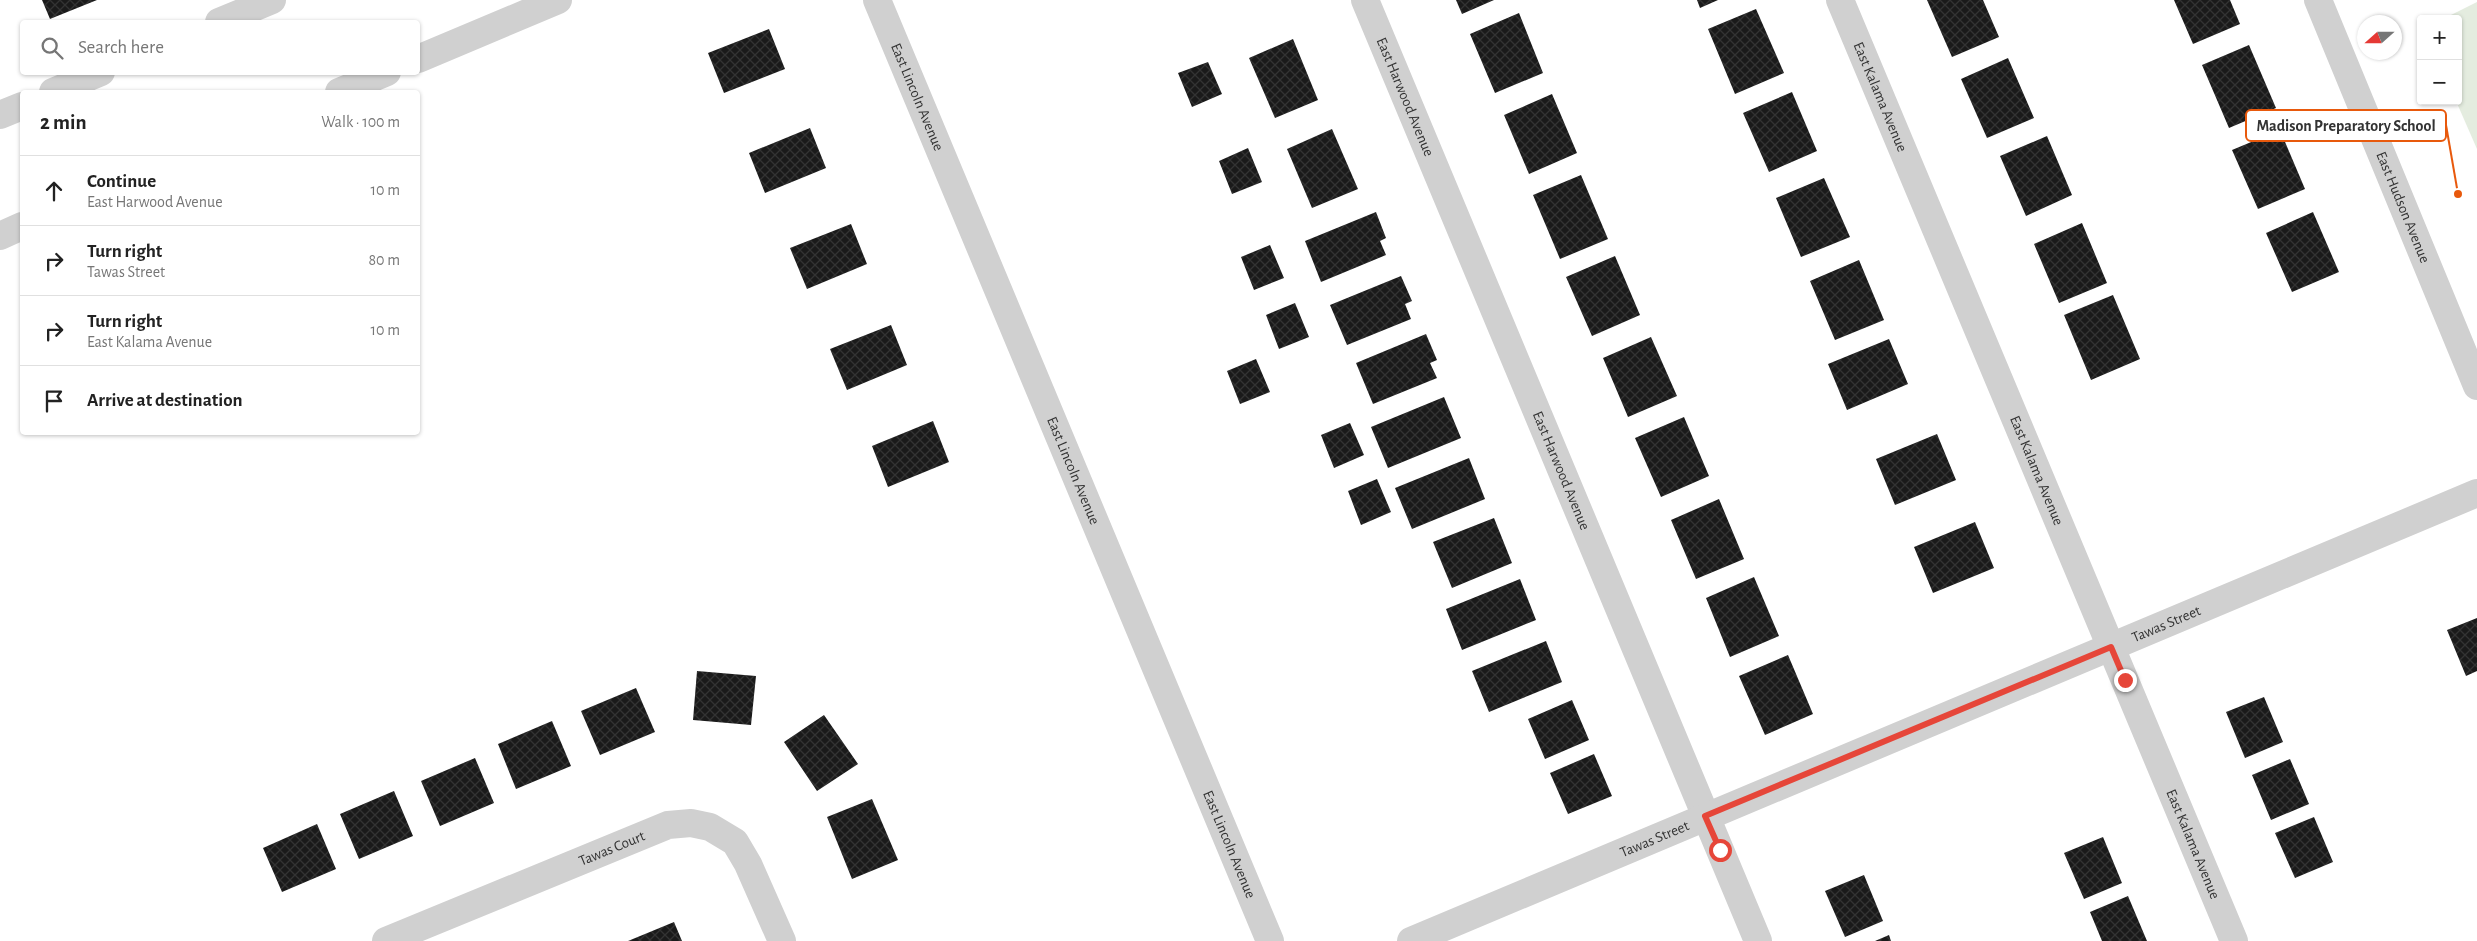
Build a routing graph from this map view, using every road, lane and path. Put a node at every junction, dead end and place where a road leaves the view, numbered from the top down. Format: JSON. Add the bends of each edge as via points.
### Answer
{"nodes":[{"id":1,"x":272,"y":0,"type":"edge"},
{"id":2,"x":558,"y":0,"type":"edge"},
{"id":3,"x":877,"y":0,"type":"edge"},
{"id":4,"x":1364,"y":0,"type":"edge"},
{"id":5,"x":1840,"y":0,"type":"edge"},
{"id":6,"x":2318,"y":0,"type":"edge"},
{"id":7,"x":224,"y":20,"type":"edge"},
{"id":8,"x":420,"y":59,"type":"edge"},
{"id":9,"x":94,"y":75,"type":"edge"},
{"id":10,"x":379,"y":75,"type":"edge"},
{"id":11,"x":58,"y":90,"type":"edge"},
{"id":12,"x":344,"y":90,"type":"edge"},
{"id":13,"x":20,"y":107,"type":"edge"},
{"id":14,"x":0,"y":115,"type":"edge"},
{"id":15,"x":20,"y":227,"type":"edge"},
{"id":16,"x":0,"y":236,"type":"edge"},
{"id":17,"x":2477,"y":386,"type":"edge"},
{"id":18,"x":2477,"y":493,"type":"edge"},
{"id":19,"x":2111,"y":647,"type":"junction"},
{"id":20,"x":1705,"y":816,"type":"junction"},
{"id":21,"x":386,"y":941,"type":"edge"},
{"id":22,"x":782,"y":941,"type":"edge"},
{"id":23,"x":1270,"y":941,"type":"edge"},
{"id":24,"x":1411,"y":941,"type":"edge"},
{"id":25,"x":1758,"y":941,"type":"edge"},
{"id":26,"x":2234,"y":941,"type":"edge"}],
"edges":[{"from":1,"to":7,"type":"street"},
{"from":2,"to":8,"type":"street"},
{"from":3,"to":23,"type":"street","name":"East Lincoln Avenue"},
{"from":4,"to":20,"type":"street","name":"East Harwood Avenue"},
{"from":5,"to":19,"type":"street","name":"East Kalama Avenue"},
{"from":6,"to":17,"type":"street","name":"East Hudson Avenue"},
{"from":9,"to":11,"type":"street"},
{"from":10,"to":12,"type":"street"},
{"from":13,"to":14,"type":"street"},
{"from":15,"to":16,"type":"street"},
{"from":18,"to":19,"type":"street","name":"Tawas Street"},
{"from":19,"to":20,"type":"street","name":"Tawas Street"},
{"from":19,"to":26,"type":"street","name":"East Kalama Avenue"},
{"from":20,"to":24,"type":"street","name":"Tawas Street"},
{"from":20,"to":25,"type":"street","name":"East Harwood Avenue"},
{"from":21,"to":22,"type":"street","name":"Tawas Court","via":[[668,825],[691,823],[710,827],[735,842]]}]}
